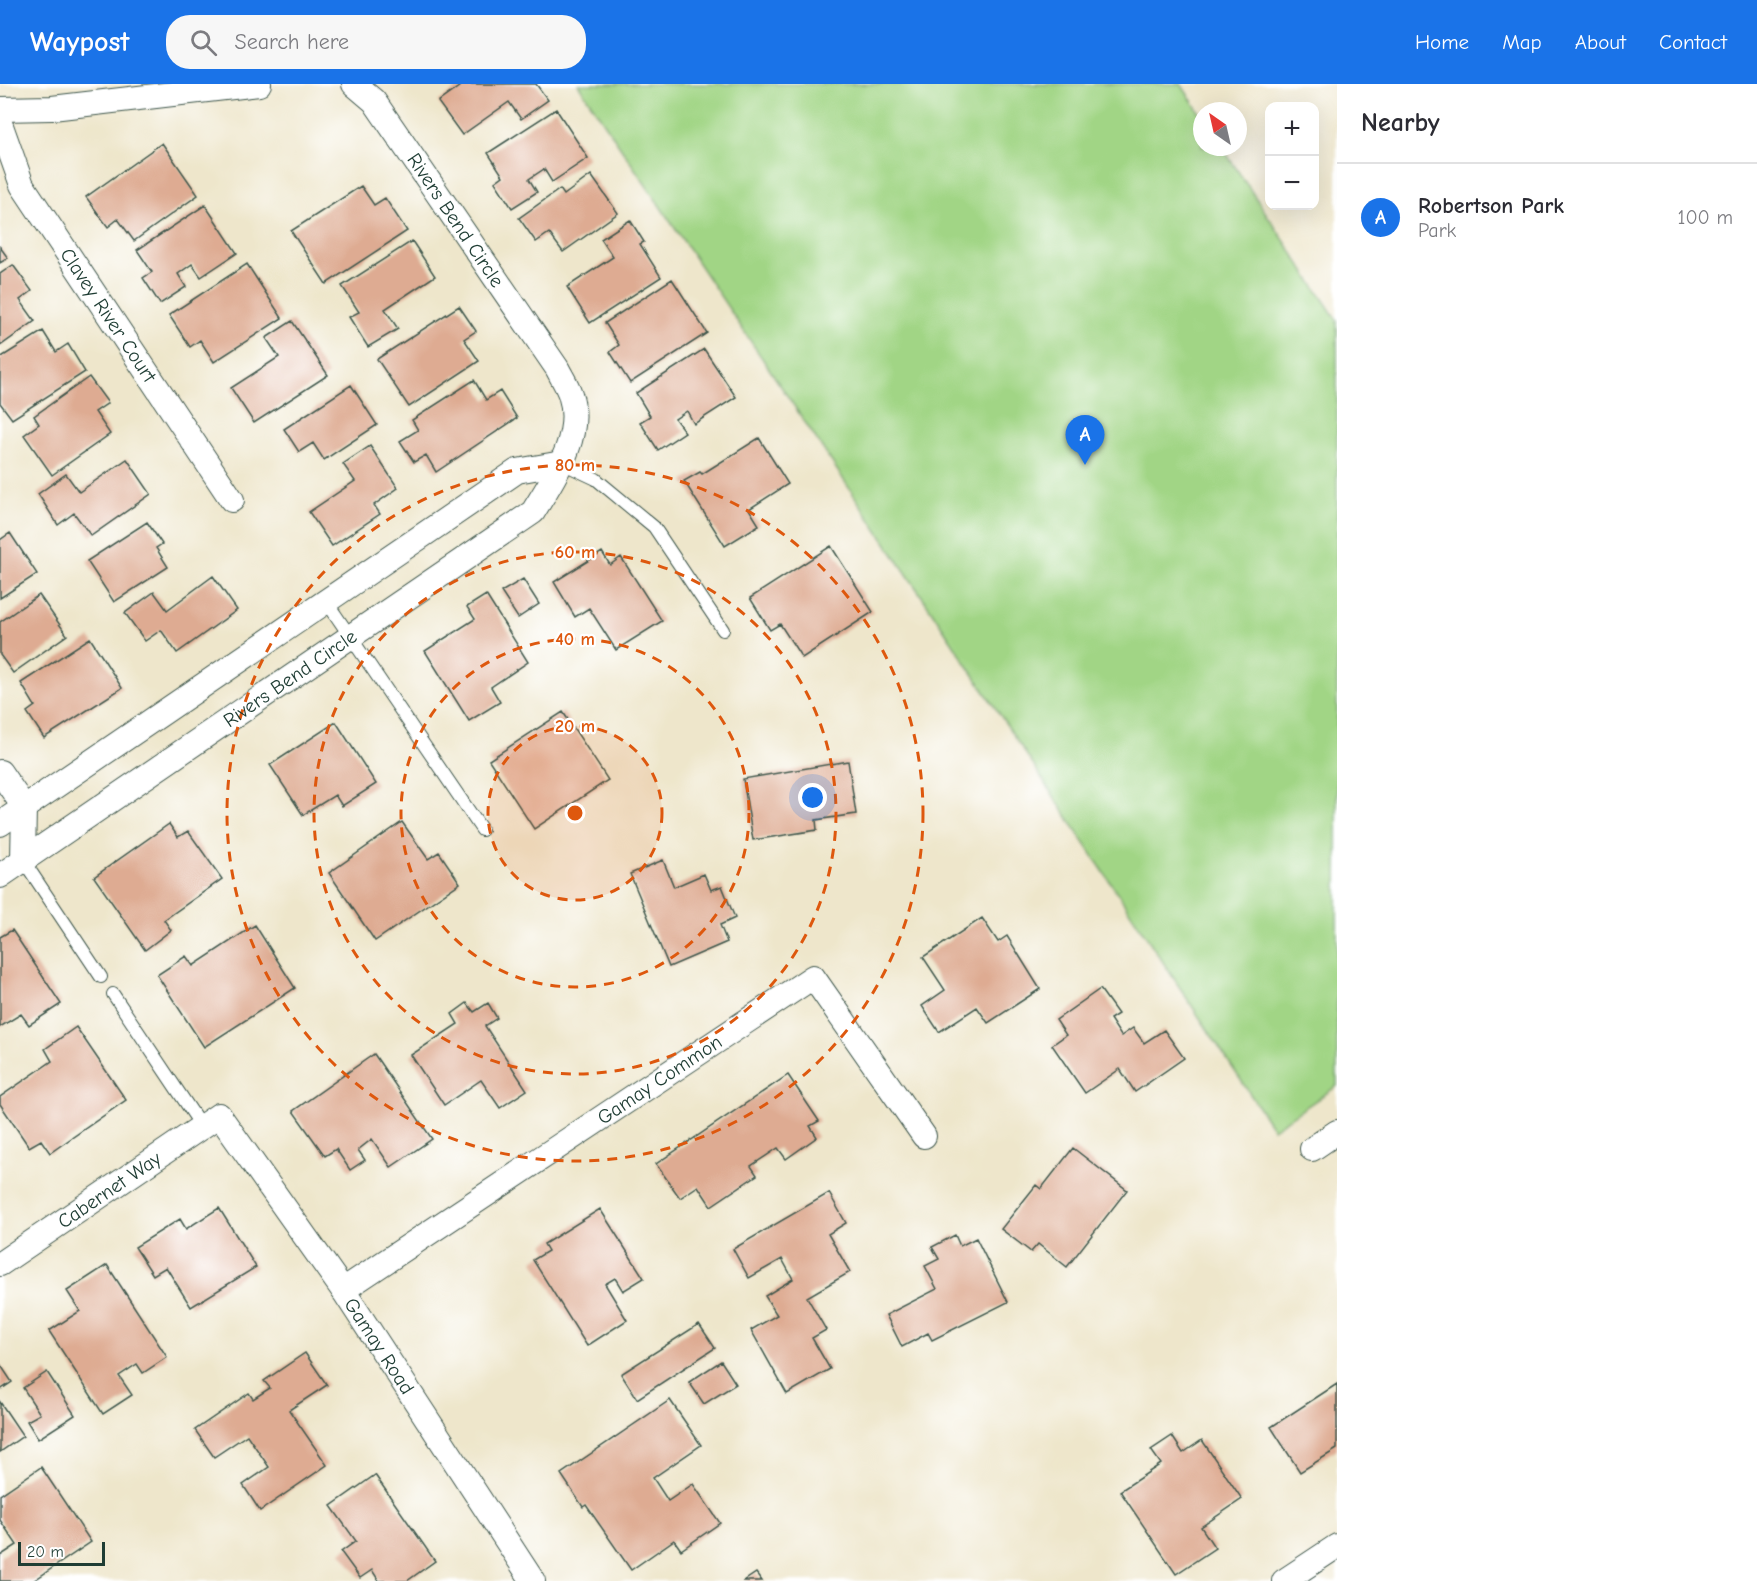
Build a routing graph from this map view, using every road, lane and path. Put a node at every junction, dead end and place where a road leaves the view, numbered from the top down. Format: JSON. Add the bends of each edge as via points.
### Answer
{"nodes":[{"id":1,"x":259,"y":84,"type":"edge"},
{"id":2,"x":354,"y":84,"type":"edge"},
{"id":3,"x":0,"y":109,"type":"edge"},
{"id":4,"x":0,"y":123,"type":"edge"},
{"id":5,"x":562,"y":463,"type":"junction"},
{"id":6,"x":232,"y":500,"type":"dead end"},
{"id":7,"x":326,"y":601,"type":"junction"},
{"id":8,"x":723,"y":630,"type":"dead end"},
{"id":9,"x":350,"y":638,"type":"junction"},
{"id":10,"x":0,"y":772,"type":"edge"},
{"id":11,"x":24,"y":807,"type":"junction"},
{"id":12,"x":0,"y":824,"type":"edge"},
{"id":13,"x":482,"y":830,"type":"dead end"},
{"id":14,"x":23,"y":860,"type":"junction"},
{"id":15,"x":0,"y":876,"type":"edge"},
{"id":16,"x":101,"y":977,"type":"dead end"},
{"id":17,"x":113,"y":994,"type":"dead end"},
{"id":18,"x":211,"y":1121,"type":"junction"},
{"id":19,"x":1337,"y":1132,"type":"edge"},
{"id":20,"x":924,"y":1136,"type":"dead end"},
{"id":21,"x":1312,"y":1149,"type":"dead end"},
{"id":22,"x":0,"y":1264,"type":"edge"},
{"id":23,"x":343,"y":1290,"type":"junction"},
{"id":24,"x":1337,"y":1546,"type":"edge"},
{"id":25,"x":533,"y":1581,"type":"edge"},
{"id":26,"x":1284,"y":1581,"type":"edge"}],
"edges":[{"from":1,"to":3,"type":"street","via":[[52,108]]},
{"from":2,"to":5,"type":"street","name":"Rivers Bend Circle","via":[[374,101],[557,368],[570,394],[574,427]]},
{"from":4,"to":6,"type":"street","name":"Clavey River Court","via":[[22,185]]},
{"from":5,"to":7,"type":"street","via":[[517,471]]},
{"from":5,"to":8,"type":"lane","via":[[596,479],[654,527]]},
{"from":5,"to":9,"type":"street","name":"Rivers Bend Circle","via":[[533,512]]},
{"from":7,"to":9,"type":"lane"},
{"from":7,"to":11,"type":"street"},
{"from":9,"to":13,"type":"lane"},
{"from":9,"to":14,"type":"street","name":"Rivers Bend Circle"},
{"from":10,"to":11,"type":"street"},
{"from":11,"to":12,"type":"street"},
{"from":11,"to":14,"type":"street"},
{"from":14,"to":15,"type":"street","name":"Rivers Bend Circle"},
{"from":14,"to":16,"type":"lane"},
{"from":17,"to":18,"type":"lane"},
{"from":18,"to":22,"type":"street","name":"Cabernet Way"},
{"from":18,"to":23,"type":"street","name":"Gamay Road"},
{"from":19,"to":21,"type":"street"},
{"from":20,"to":23,"type":"street","name":"Gamay Common","via":[[813,977]]},
{"from":23,"to":25,"type":"street","name":"Gamay Road"},
{"from":24,"to":26,"type":"street"}]}
